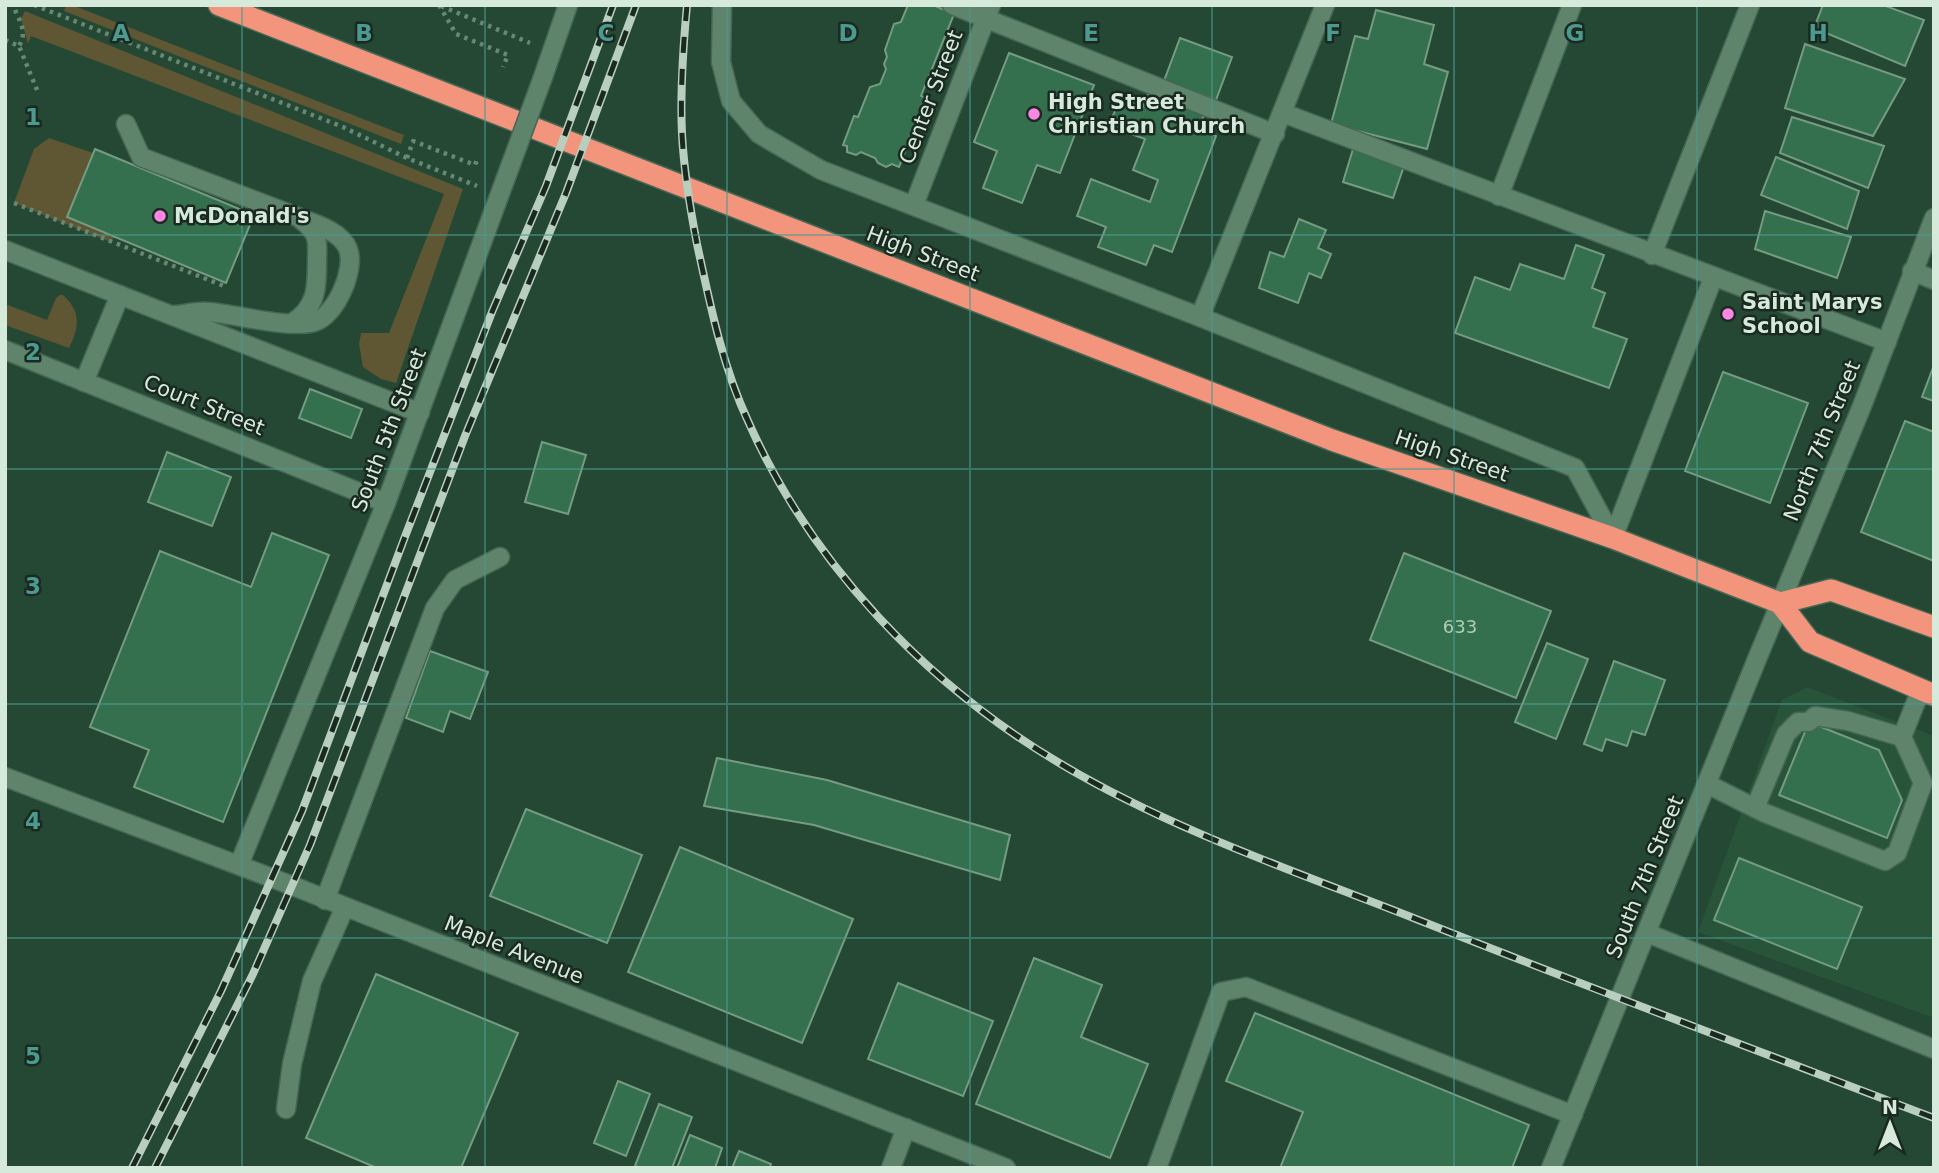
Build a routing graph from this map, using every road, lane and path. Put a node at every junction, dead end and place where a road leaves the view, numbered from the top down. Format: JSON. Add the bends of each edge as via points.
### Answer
{"nodes":[{"id":1,"x":34,"y":5,"type":"edge"},
{"id":2,"x":60,"y":5,"type":"edge"},
{"id":3,"x":219,"y":5,"type":"edge"},
{"id":4,"x":439,"y":5,"type":"edge"},
{"id":5,"x":568,"y":5,"type":"edge"},
{"id":6,"x":722,"y":5,"type":"edge"},
{"id":7,"x":952,"y":5,"type":"edge"},
{"id":8,"x":1325,"y":5,"type":"edge"},
{"id":9,"x":1572,"y":5,"type":"edge"},
{"id":10,"x":1750,"y":5,"type":"edge"},
{"id":11,"x":15,"y":10,"type":"dead end"},
{"id":12,"x":989,"y":12,"type":"edge"},
{"id":13,"x":57,"y":14,"type":"junction"},
{"id":14,"x":5,"y":40,"type":"edge"},
{"id":15,"x":530,"y":43,"type":"dead end"},
{"id":16,"x":19,"y":46,"type":"junction"},
{"id":17,"x":503,"y":67,"type":"dead end"},
{"id":18,"x":37,"y":90,"type":"dead end"},
{"id":19,"x":1283,"y":113,"type":"junction"},
{"id":20,"x":126,"y":124,"type":"dead end"},
{"id":21,"x":1275,"y":134,"type":"junction"},
{"id":22,"x":478,"y":157,"type":"dead end"},
{"id":23,"x":407,"y":158,"type":"junction"},
{"id":24,"x":478,"y":186,"type":"dead end"},
{"id":25,"x":1499,"y":196,"type":"junction"},
{"id":26,"x":14,"y":203,"type":"dead end"},
{"id":27,"x":914,"y":205,"type":"junction"},
{"id":28,"x":298,"y":218,"type":"junction"},
{"id":29,"x":1934,"y":218,"type":"edge"},
{"id":30,"x":5,"y":250,"type":"edge"},
{"id":31,"x":1652,"y":255,"type":"junction"},
{"id":32,"x":1912,"y":271,"type":"junction"},
{"id":33,"x":1713,"y":278,"type":"junction"},
{"id":34,"x":1934,"y":280,"type":"edge"},
{"id":35,"x":229,"y":288,"type":"dead end"},
{"id":36,"x":120,"y":295,"type":"junction"},
{"id":37,"x":172,"y":315,"type":"junction"},
{"id":38,"x":1200,"y":317,"type":"junction"},
{"id":39,"x":292,"y":323,"type":"junction"},
{"id":40,"x":1887,"y":342,"type":"junction"},
{"id":41,"x":5,"y":350,"type":"edge"},
{"id":42,"x":84,"y":382,"type":"junction"},
{"id":43,"x":420,"y":413,"type":"junction"},
{"id":44,"x":386,"y":503,"type":"junction"},
{"id":45,"x":1613,"y":538,"type":"junction"},
{"id":46,"x":500,"y":556,"type":"dead end"},
{"id":47,"x":1780,"y":603,"type":"junction"},
{"id":48,"x":1934,"y":627,"type":"edge"},
{"id":49,"x":1928,"y":692,"type":"edge"},
{"id":50,"x":1902,"y":737,"type":"junction"},
{"id":51,"x":5,"y":777,"type":"edge"},
{"id":52,"x":1707,"y":784,"type":"junction"},
{"id":53,"x":1755,"y":808,"type":"junction"},
{"id":54,"x":239,"y":865,"type":"junction"},
{"id":55,"x":325,"y":900,"type":"junction"},
{"id":56,"x":345,"y":907,"type":"junction"},
{"id":57,"x":1647,"y":933,"type":"junction"},
{"id":58,"x":1934,"y":1049,"type":"edge"},
{"id":59,"x":286,"y":1109,"type":"dead end"},
{"id":60,"x":1573,"y":1115,"type":"junction"},
{"id":61,"x":906,"y":1128,"type":"junction"},
{"id":62,"x":891,"y":1168,"type":"edge"},
{"id":63,"x":1006,"y":1168,"type":"edge"},
{"id":64,"x":1157,"y":1168,"type":"edge"},
{"id":65,"x":1551,"y":1168,"type":"edge"}],
"edges":[{"from":1,"to":13,"type":"path"},
{"from":2,"to":13,"type":"path"},
{"from":3,"to":45,"type":"highway","name":"High Street","via":[[1332,440]]},
{"from":4,"to":15,"type":"path"},
{"from":4,"to":17,"type":"path","via":[[456,34],[508,55]]},
{"from":5,"to":43,"type":"street","name":"South 5th Street","bridge":true},
{"from":6,"to":27,"type":"street","name":"High Street","via":[[721,62],[730,101],[759,134],[821,170]]},
{"from":7,"to":12,"type":"street"},
{"from":8,"to":19,"type":"street"},
{"from":9,"to":25,"type":"street"},
{"from":10,"to":31,"type":"street"},
{"from":11,"to":16,"type":"path","via":[[23,30]]},
{"from":12,"to":21,"type":"street"},
{"from":12,"to":27,"type":"street","name":"Center Street"},
{"from":13,"to":23,"type":"path","via":[[343,127]]},
{"from":14,"to":16,"type":"path"},
{"from":16,"to":18,"type":"path"},
{"from":19,"to":21,"type":"street"},
{"from":19,"to":25,"type":"street"},
{"from":20,"to":28,"type":"street","via":[[141,157]]},
{"from":21,"to":38,"type":"street"},
{"from":22,"to":23,"type":"path","via":[[475,165],[413,141]]},
{"from":23,"to":24,"type":"path"},
{"from":25,"to":31,"type":"street"},
{"from":26,"to":35,"type":"path"},
{"from":27,"to":38,"type":"street","name":"High Street"},
{"from":28,"to":39,"type":"street","via":[[317,239],[317,285],[305,315]]},
{"from":28,"to":39,"type":"street","via":[[339,237],[348,248],[349,267],[340,298],[328,313],[315,322]]},
{"from":29,"to":32,"type":"street","name":"North 7th Street"},
{"from":30,"to":36,"type":"street"},
{"from":31,"to":33,"type":"street"},
{"from":32,"to":34,"type":"street"},
{"from":32,"to":40,"type":"street","name":"North 7th Street"},
{"from":33,"to":40,"type":"street"},
{"from":33,"to":45,"type":"street"},
{"from":36,"to":37,"type":"street"},
{"from":36,"to":42,"type":"street"},
{"from":37,"to":39,"type":"street","via":[[204,311]]},
{"from":37,"to":43,"type":"street"},
{"from":38,"to":45,"type":"street","name":"High Street","via":[[1575,468]]},
{"from":40,"to":47,"type":"street","name":"North 7th Street"},
{"from":41,"to":42,"type":"street","name":"Court Street"},
{"from":42,"to":44,"type":"street","name":"Court Street"},
{"from":43,"to":44,"type":"street","name":"South 5th Street"},
{"from":44,"to":54,"type":"street","name":"South 5th Street"},
{"from":45,"to":47,"type":"highway","name":"High Street"},
{"from":46,"to":55,"type":"street","via":[[456,580],[435,608]]},
{"from":47,"to":48,"type":"highway","via":[[1830,590]]},
{"from":47,"to":49,"type":"highway","via":[[1810,642]]},
{"from":47,"to":52,"type":"street","name":"South 7th Street"},
{"from":49,"to":50,"type":"street"},
{"from":50,"to":53,"type":"street","via":[[1815,716],[1809,722],[1798,722],[1786,734]]},
{"from":50,"to":53,"type":"street","via":[[1923,783],[1897,853],[1885,860]]},
{"from":51,"to":54,"type":"street","name":"Maple Avenue"},
{"from":52,"to":53,"type":"street"},
{"from":52,"to":57,"type":"street","name":"South 7th Street"},
{"from":54,"to":55,"type":"street","name":"Maple Avenue"},
{"from":55,"to":56,"type":"street","name":"Maple Avenue"},
{"from":56,"to":59,"type":"street","via":[[312,981]]},
{"from":56,"to":61,"type":"street","name":"Maple Avenue"},
{"from":57,"to":58,"type":"street"},
{"from":57,"to":60,"type":"street","name":"South 7th Street"},
{"from":60,"to":64,"type":"street","via":[[1246,987],[1221,992]]},
{"from":60,"to":65,"type":"street","name":"South 7th Street"},
{"from":61,"to":62,"type":"street"},
{"from":61,"to":63,"type":"street","name":"Maple Avenue"}]}
